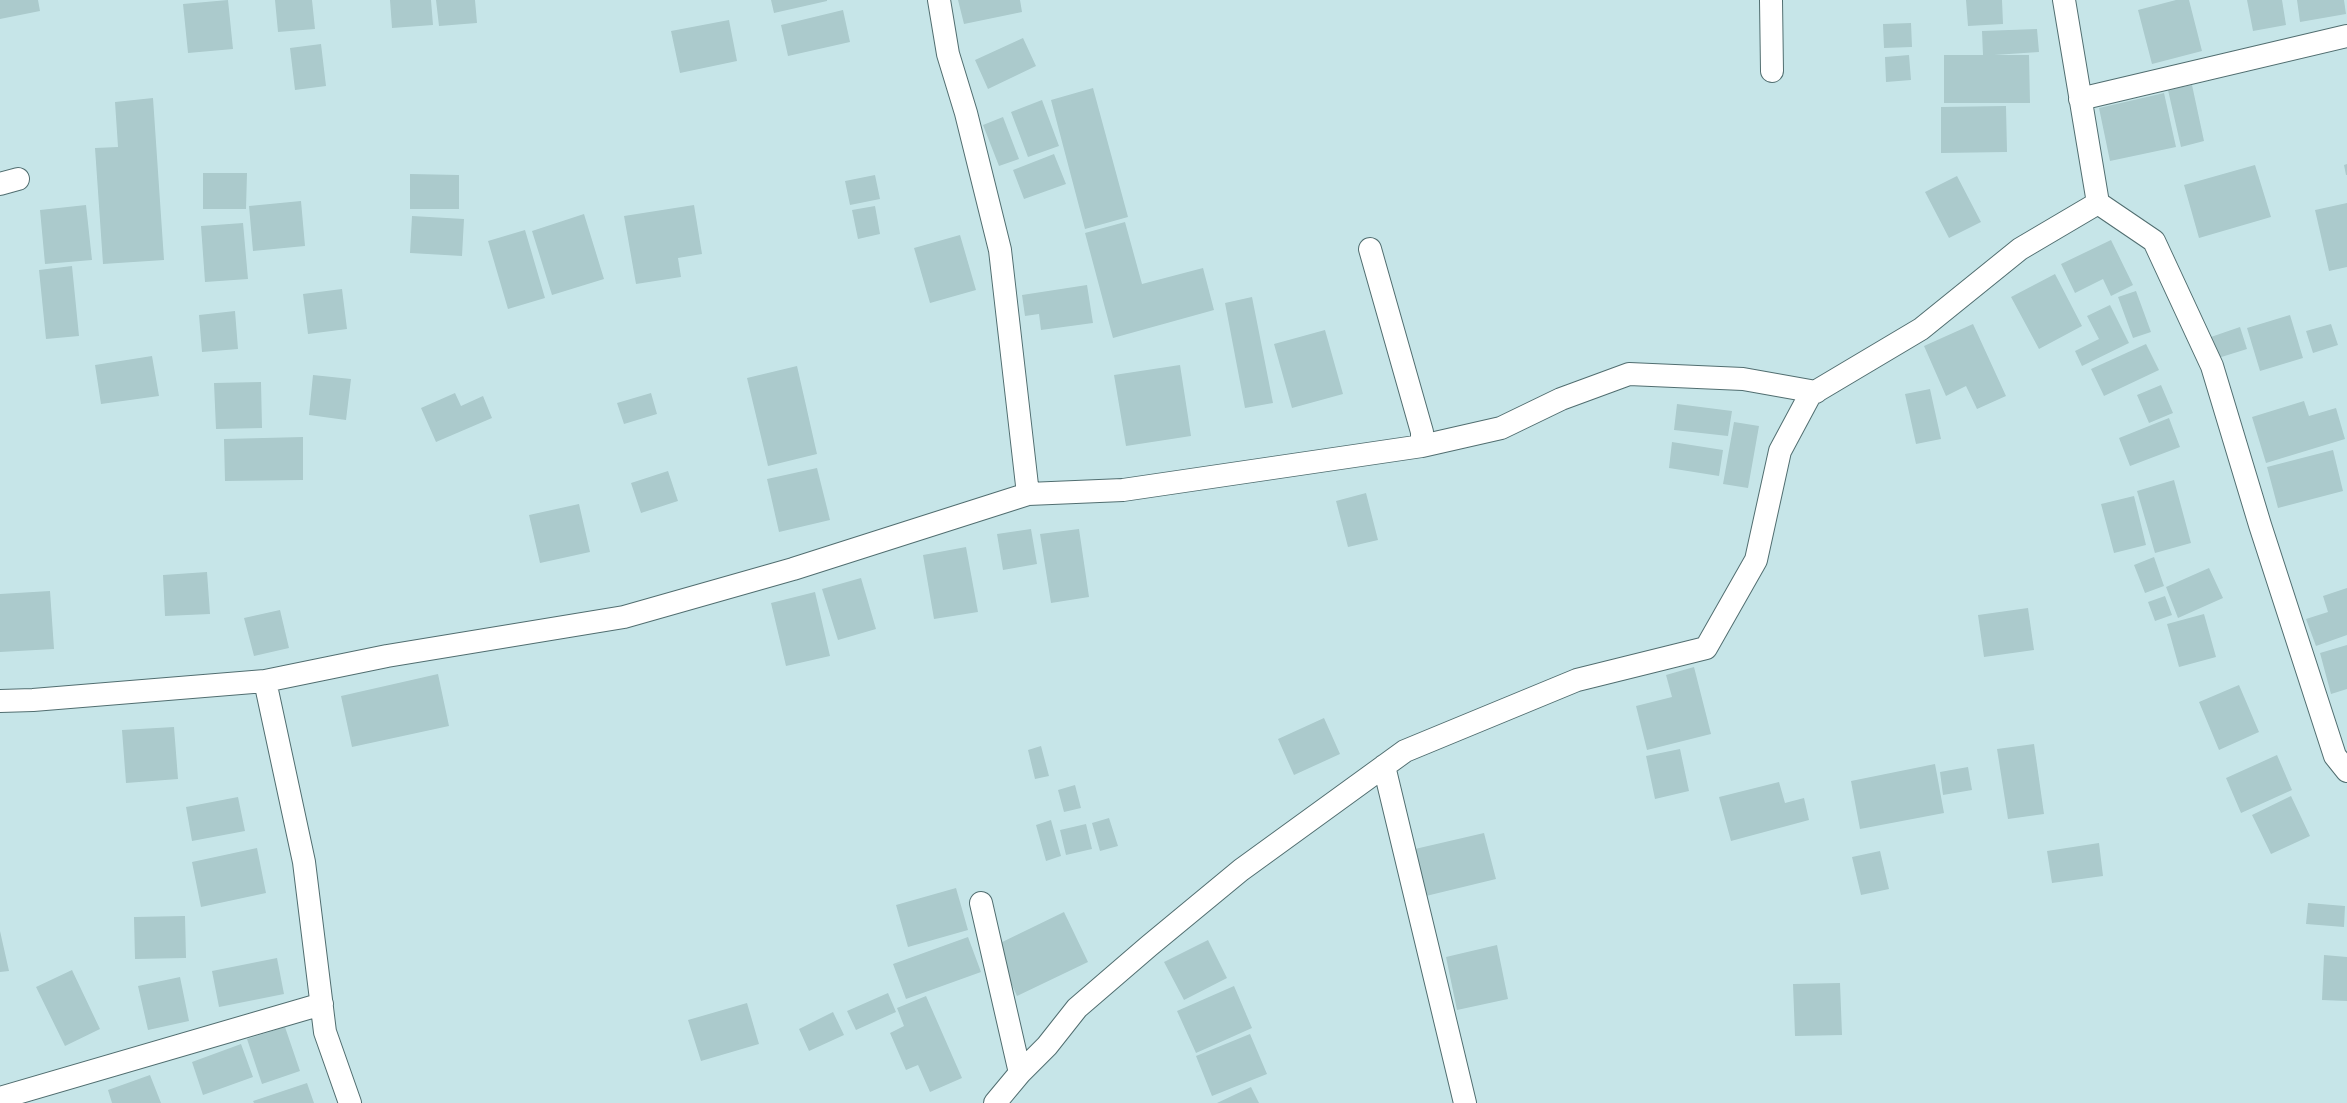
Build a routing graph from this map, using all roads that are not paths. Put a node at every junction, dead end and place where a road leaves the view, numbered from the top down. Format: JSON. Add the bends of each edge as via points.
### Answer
{"nodes":[{"id":1,"x":939,"y":0,"type":"edge"},
{"id":2,"x":1771,"y":0,"type":"edge"},
{"id":3,"x":2064,"y":0,"type":"edge"},
{"id":4,"x":2347,"y":36,"type":"edge"},
{"id":5,"x":1772,"y":71,"type":"dead end"},
{"id":6,"x":2080,"y":98,"type":"junction"},
{"id":7,"x":2098,"y":203,"type":"junction"},
{"id":8,"x":1370,"y":249,"type":"dead end"},
{"id":9,"x":1816,"y":392,"type":"junction"},
{"id":10,"x":1422,"y":446,"type":"junction"},
{"id":11,"x":1028,"y":494,"type":"junction"},
{"id":12,"x":265,"y":681,"type":"junction"},
{"id":13,"x":0,"y":701,"type":"edge"},
{"id":14,"x":1384,"y":766,"type":"junction"},
{"id":15,"x":2347,"y":771,"type":"edge"},
{"id":16,"x":981,"y":904,"type":"dead end"},
{"id":17,"x":322,"y":1004,"type":"junction"},
{"id":18,"x":1020,"y":1073,"type":"junction"},
{"id":19,"x":0,"y":1098,"type":"edge"},
{"id":20,"x":350,"y":1103,"type":"edge"},
{"id":21,"x":995,"y":1103,"type":"edge"},
{"id":22,"x":1465,"y":1103,"type":"edge"}],
"edges":[{"from":1,"to":11,"type":"street","via":[[948,54],[966,113],[1000,250]]},
{"from":2,"to":5,"type":"street"},
{"from":3,"to":6,"type":"street"},
{"from":4,"to":6,"type":"street"},
{"from":6,"to":7,"type":"street"},
{"from":7,"to":9,"type":"street","via":[[2020,249],[1921,329]]},
{"from":7,"to":15,"type":"street","via":[[2154,241],[2212,366],[2260,525],[2335,756]]},
{"from":8,"to":10,"type":"street","via":[[1422,432]]},
{"from":9,"to":10,"type":"street","via":[[1744,379],[1629,374],[1561,399],[1501,428]]},
{"from":9,"to":14,"type":"street","via":[[1810,395],[1780,451],[1756,560],[1706,648],[1577,680],[1405,751]]},
{"from":10,"to":11,"type":"street","via":[[1123,490]]},
{"from":11,"to":12,"type":"street","via":[[793,569],[624,617],[387,656]]},
{"from":12,"to":13,"type":"street"},
{"from":12,"to":17,"type":"street","via":[[304,862]]},
{"from":14,"to":18,"type":"street","via":[[1241,870],[1149,946],[1077,1008],[1047,1046]]},
{"from":14,"to":22,"type":"street"},
{"from":16,"to":18,"type":"street"},
{"from":17,"to":19,"type":"street"},
{"from":17,"to":20,"type":"street","via":[[325,1032]]},
{"from":18,"to":21,"type":"street"}]}
